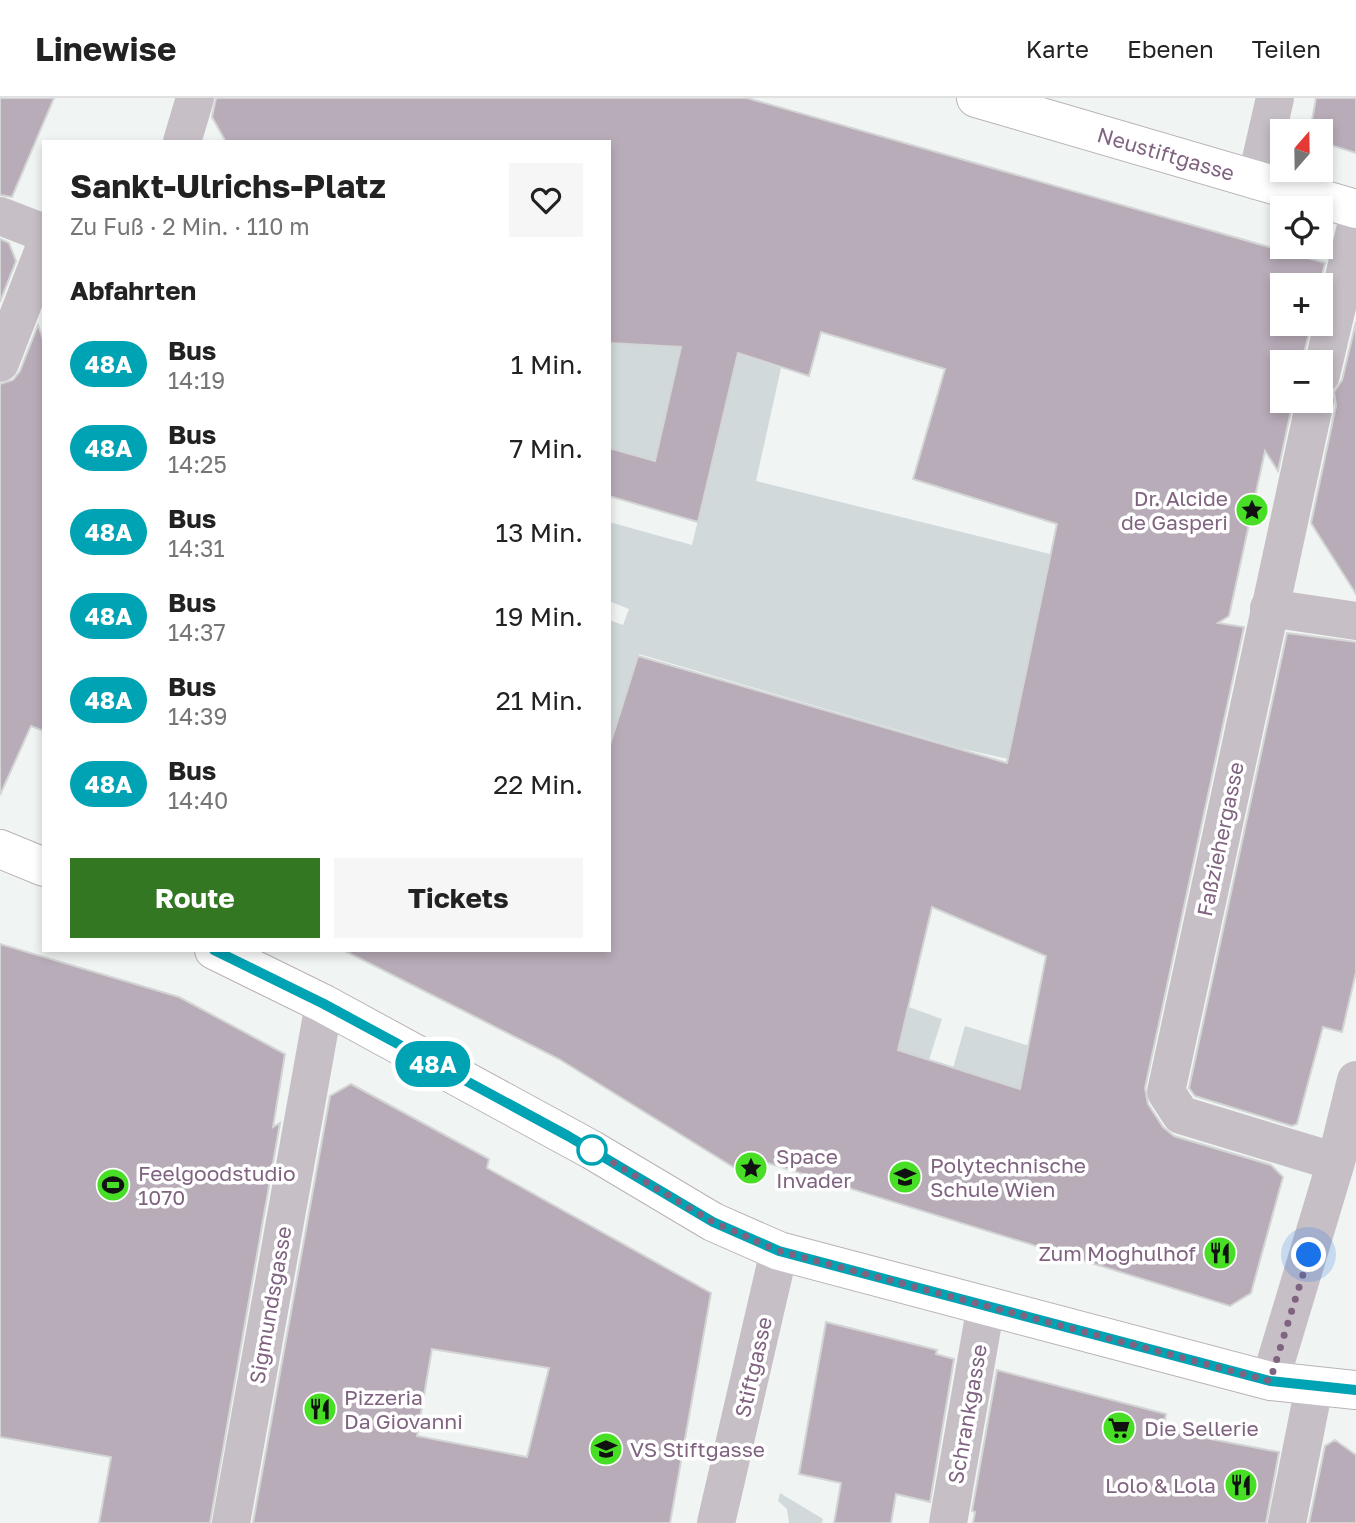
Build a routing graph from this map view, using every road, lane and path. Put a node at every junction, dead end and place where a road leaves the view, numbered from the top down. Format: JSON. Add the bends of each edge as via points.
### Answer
{"nodes":[{"id":1,"x":195,"y":98,"type":"edge"},
{"id":2,"x":976,"y":98,"type":"edge"},
{"id":3,"x":1275,"y":98,"type":"edge"},
{"id":4,"x":183,"y":140,"type":"edge"},
{"id":5,"x":1256,"y":181,"type":"junction"},
{"id":6,"x":1356,"y":209,"type":"edge"},
{"id":7,"x":0,"y":216,"type":"edge"},
{"id":8,"x":1356,"y":226,"type":"edge"},
{"id":9,"x":42,"y":232,"type":"edge"},
{"id":10,"x":42,"y":254,"type":"edge"},
{"id":11,"x":1327,"y":350,"type":"edge"},
{"id":12,"x":0,"y":363,"type":"edge"},
{"id":13,"x":1312,"y":413,"type":"edge"},
{"id":14,"x":1269,"y":608,"type":"junction"},
{"id":15,"x":1356,"y":621,"type":"edge"},
{"id":16,"x":0,"y":849,"type":"edge"},
{"id":17,"x":42,"y":866,"type":"edge"},
{"id":18,"x":218,"y":952,"type":"edge"},
{"id":19,"x":324,"y":1004,"type":"junction"},
{"id":20,"x":1356,"y":1080,"type":"edge"},
{"id":21,"x":1336,"y":1162,"type":"junction"},
{"id":22,"x":779,"y":1251,"type":"junction"},
{"id":23,"x":986,"y":1305,"type":"junction"},
{"id":24,"x":1270,"y":1381,"type":"junction"},
{"id":25,"x":1314,"y":1387,"type":"junction"},
{"id":26,"x":1356,"y":1390,"type":"edge"},
{"id":27,"x":231,"y":1523,"type":"edge"},
{"id":28,"x":716,"y":1523,"type":"edge"},
{"id":29,"x":948,"y":1523,"type":"edge"},
{"id":30,"x":1287,"y":1523,"type":"edge"}],
"edges":[{"from":1,"to":4,"type":"street"},
{"from":2,"to":5,"type":"main road","name":"Neustiftgasse"},
{"from":3,"to":5,"type":"street"},
{"from":5,"to":6,"type":"main road","name":"Neustiftgasse"},
{"from":7,"to":9,"type":"street"},
{"from":8,"to":11,"type":"street"},
{"from":10,"to":12,"type":"street"},
{"from":13,"to":14,"type":"street","name":"Faßziehergasse"},
{"from":14,"to":15,"type":"street"},
{"from":14,"to":21,"type":"street","name":"Faßziehergasse","via":[[1166,1092],[1181,1115]]},
{"from":16,"to":17,"type":"main road"},
{"from":18,"to":19,"type":"main road"},
{"from":19,"to":22,"type":"main road","via":[[592,1150],[713,1222]]},
{"from":19,"to":27,"type":"street","name":"Sigmundsgasse"},
{"from":20,"to":21,"type":"street"},
{"from":21,"to":24,"type":"street"},
{"from":22,"to":23,"type":"main road"},
{"from":22,"to":28,"type":"street","name":"Stiftgasse"},
{"from":23,"to":24,"type":"main road"},
{"from":23,"to":29,"type":"street","name":"Schrankgasse"},
{"from":24,"to":25,"type":"main road"},
{"from":25,"to":26,"type":"main road"},
{"from":25,"to":30,"type":"street"}]}
